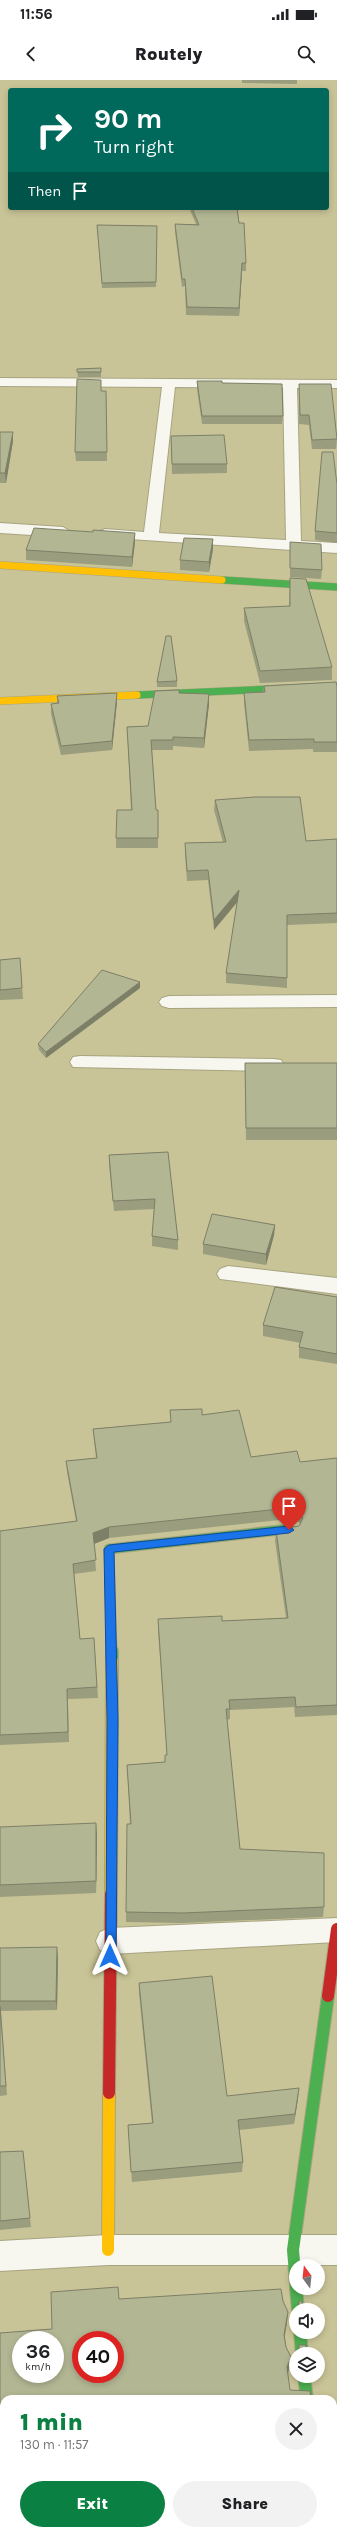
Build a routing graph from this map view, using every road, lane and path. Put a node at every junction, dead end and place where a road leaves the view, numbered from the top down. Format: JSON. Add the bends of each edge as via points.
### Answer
{"nodes":[{"id":1,"x":0,"y":382,"type":"edge"},
{"id":2,"x":169,"y":383,"type":"junction"},
{"id":3,"x":290,"y":384,"type":"junction"},
{"id":4,"x":337,"y":384,"type":"edge"},
{"id":5,"x":0,"y":528,"type":"edge"},
{"id":6,"x":151,"y":537,"type":"junction"},
{"id":7,"x":294,"y":545,"type":"junction"},
{"id":8,"x":337,"y":548,"type":"edge"},
{"id":9,"x":0,"y":565,"type":"edge"},
{"id":10,"x":337,"y":587,"type":"edge"},
{"id":11,"x":337,"y":686,"type":"edge"},
{"id":12,"x":0,"y":702,"type":"edge"},
{"id":13,"x":337,"y":1001,"type":"edge"},
{"id":14,"x":169,"y":1002,"type":"dead end"},
{"id":15,"x":80,"y":1062,"type":"dead end"},
{"id":16,"x":290,"y":1065,"type":"edge"},
{"id":17,"x":228,"y":1274,"type":"dead end"},
{"id":18,"x":337,"y":1286,"type":"edge"},
{"id":19,"x":289,"y":1530,"type":"edge"},
{"id":20,"x":337,"y":1930,"type":"edge"},
{"id":21,"x":110,"y":1941,"type":"junction"},
{"id":22,"x":108,"y":2250,"type":"junction"},
{"id":23,"x":293,"y":2250,"type":"junction"},
{"id":24,"x":337,"y":2250,"type":"edge"},
{"id":25,"x":0,"y":2256,"type":"edge"},
{"id":26,"x":294,"y":2259,"type":"edge"},
{"id":27,"x":305,"y":2383,"type":"edge"},
{"id":28,"x":306,"y":2395,"type":"edge"}],
"edges":[{"from":1,"to":2,"type":"street"},
{"from":2,"to":3,"type":"street"},
{"from":2,"to":6,"type":"street"},
{"from":3,"to":4,"type":"street"},
{"from":3,"to":7,"type":"street"},
{"from":5,"to":6,"type":"street"},
{"from":6,"to":7,"type":"street"},
{"from":7,"to":8,"type":"street"},
{"from":9,"to":10,"type":"street"},
{"from":11,"to":12,"type":"street"},
{"from":13,"to":14,"type":"street"},
{"from":15,"to":16,"type":"street"},
{"from":17,"to":18,"type":"street"},
{"from":19,"to":21,"type":"street","via":[[109,1549],[112,1720]]},
{"from":20,"to":21,"type":"street"},
{"from":20,"to":23,"type":"street"},
{"from":21,"to":22,"type":"street"},
{"from":22,"to":23,"type":"street"},
{"from":22,"to":25,"type":"street"},
{"from":23,"to":24,"type":"street"},
{"from":23,"to":26,"type":"street"},
{"from":27,"to":28,"type":"street"}]}
